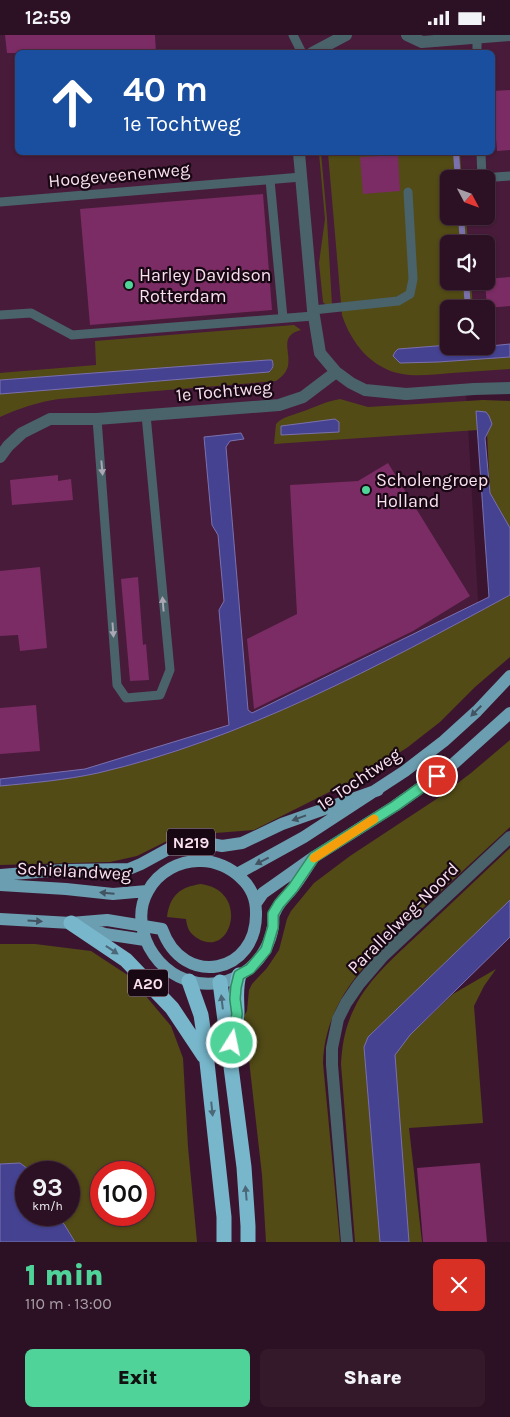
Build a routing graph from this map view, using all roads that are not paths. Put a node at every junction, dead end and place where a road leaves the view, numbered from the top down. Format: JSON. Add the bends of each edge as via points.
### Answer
{"nodes":[{"id":1,"x":293,"y":35,"type":"edge"},
{"id":2,"x":346,"y":35,"type":"edge"},
{"id":3,"x":407,"y":35,"type":"edge"},
{"id":4,"x":510,"y":35,"type":"edge"},
{"id":5,"x":477,"y":39,"type":"junction"},
{"id":6,"x":300,"y":50,"type":"edge"},
{"id":7,"x":318,"y":50,"type":"edge"},
{"id":8,"x":477,"y":50,"type":"edge"},
{"id":9,"x":299,"y":155,"type":"edge"},
{"id":10,"x":481,"y":155,"type":"edge"},
{"id":11,"x":510,"y":176,"type":"edge"},
{"id":12,"x":301,"y":177,"type":"junction"},
{"id":13,"x":270,"y":180,"type":"junction"},
{"id":14,"x":408,"y":192,"type":"dead end"},
{"id":15,"x":0,"y":203,"type":"edge"},
{"id":16,"x":313,"y":313,"type":"junction"},
{"id":17,"x":0,"y":315,"type":"edge"},
{"id":18,"x":283,"y":318,"type":"junction"},
{"id":19,"x":336,"y":372,"type":"junction"},
{"id":20,"x":510,"y":388,"type":"edge"},
{"id":21,"x":146,"y":415,"type":"junction"},
{"id":22,"x":97,"y":419,"type":"junction"},
{"id":23,"x":0,"y":457,"type":"edge"},
{"id":24,"x":510,"y":676,"type":"edge"},
{"id":25,"x":510,"y":713,"type":"edge"},
{"id":26,"x":378,"y":790,"type":"junction"},
{"id":27,"x":510,"y":837,"type":"edge"},
{"id":28,"x":314,"y":857,"type":"junction"},
{"id":29,"x":0,"y":875,"type":"edge"},
{"id":30,"x":237,"y":875,"type":"junction"},
{"id":31,"x":0,"y":885,"type":"edge"},
{"id":32,"x":147,"y":891,"type":"junction"},
{"id":33,"x":256,"y":903,"type":"junction"},
{"id":34,"x":0,"y":919,"type":"edge"},
{"id":35,"x":71,"y":923,"type":"junction"},
{"id":36,"x":142,"y":925,"type":"junction"},
{"id":37,"x":145,"y":940,"type":"junction"},
{"id":38,"x":224,"y":964,"type":"junction"},
{"id":39,"x":239,"y":975,"type":"junction"},
{"id":40,"x":189,"y":981,"type":"junction"},
{"id":41,"x":220,"y":982,"type":"junction"},
{"id":42,"x":229,"y":1057,"type":"junction"},
{"id":43,"x":207,"y":1060,"type":"junction"},
{"id":44,"x":224,"y":1242,"type":"edge"},
{"id":45,"x":248,"y":1242,"type":"edge"},
{"id":46,"x":347,"y":1242,"type":"edge"}],
"edges":[{"from":1,"to":6,"type":"lane"},
{"from":2,"to":7,"type":"street"},
{"from":3,"to":5,"type":"street","via":[[422,42]]},
{"from":4,"to":5,"type":"street"},
{"from":5,"to":8,"type":"lane"},
{"from":9,"to":12,"type":"street"},
{"from":10,"to":11,"type":"lane","via":[[482,178]]},
{"from":12,"to":13,"type":"lane","name":"Hoogeveenenweg"},
{"from":12,"to":16,"type":"street"},
{"from":13,"to":15,"type":"lane","name":"Hoogeveenenweg"},
{"from":13,"to":18,"type":"lane"},
{"from":14,"to":16,"type":"lane","via":[[413,279],[410,294],[398,301]]},
{"from":16,"to":18,"type":"lane"},
{"from":16,"to":19,"type":"street","via":[[320,353]]},
{"from":17,"to":18,"type":"lane","via":[[31,313],[72,335]]},
{"from":19,"to":20,"type":"street","via":[[365,390],[406,394]]},
{"from":19,"to":21,"type":"street","name":"1e Tochtweg","via":[[303,397],[279,405]]},
{"from":21,"to":22,"type":"street","name":"1e Tochtweg"},
{"from":22,"to":21,"type":"lane","one_way":true,"via":[[117,685],[126,698],[160,695],[170,670]]},
{"from":22,"to":23,"type":"street","name":"1e Tochtweg","via":[[50,419],[22,433]]},
{"from":24,"to":26,"type":"main road","name":"1e Tochtweg","number":"N219","one_way":true,"via":[[444,741]]},
{"from":25,"to":28,"type":"main road","via":[[451,766]]},
{"from":26,"to":29,"type":"main road","number":"N219","one_way":true,"via":[[282,824],[242,843],[222,846],[185,842],[129,869]]},
{"from":26,"to":30,"type":"main road","name":"1e Tochtweg","number":"N219","one_way":true},
{"from":27,"to":46,"type":"street","name":"Parallelweg-Noord","via":[[383,956],[346,1003],[338,1019],[332,1065]]},
{"from":28,"to":33,"type":"main road","via":[[263,893]]},
{"from":28,"to":39,"type":"main road","via":[[273,914],[266,950],[250,969]]},
{"from":30,"to":32,"type":"main road","number":"N219","via":[[217,863],[188,862],[162,874]]},
{"from":30,"to":33,"type":"main road","number":"N219","via":[[249,887]]},
{"from":32,"to":31,"type":"main road","name":"Schielandweg","one_way":true,"via":[[113,894]]},
{"from":32,"to":36,"type":"main road"},
{"from":33,"to":38,"type":"main road","via":[[254,933],[248,947]]},
{"from":34,"to":35,"type":"main road","one_way":true},
{"from":35,"to":36,"type":"main road","via":[[107,920]]},
{"from":35,"to":37,"type":"main road"},
{"from":35,"to":43,"type":"highway","number":"A20","one_way":true,"via":[[126,959],[172,1008]]},
{"from":36,"to":37,"type":"main road"},
{"from":36,"to":38,"type":"main road","via":[[162,929],[166,942],[185,961],[198,966]]},
{"from":37,"to":40,"type":"main road","via":[[162,966]]},
{"from":38,"to":41,"type":"main road"},
{"from":39,"to":41,"type":"main road"},
{"from":39,"to":42,"type":"highway","via":[[235,999],[237,1014]]},
{"from":40,"to":41,"type":"main road","via":[[204,984]]},
{"from":40,"to":43,"type":"highway","number":"A20","via":[[201,1015]]},
{"from":42,"to":41,"type":"highway","one_way":true},
{"from":45,"to":42,"type":"highway","one_way":true,"via":[[244,1167]]},
{"from":43,"to":44,"type":"highway","number":"A20","one_way":true}]}
